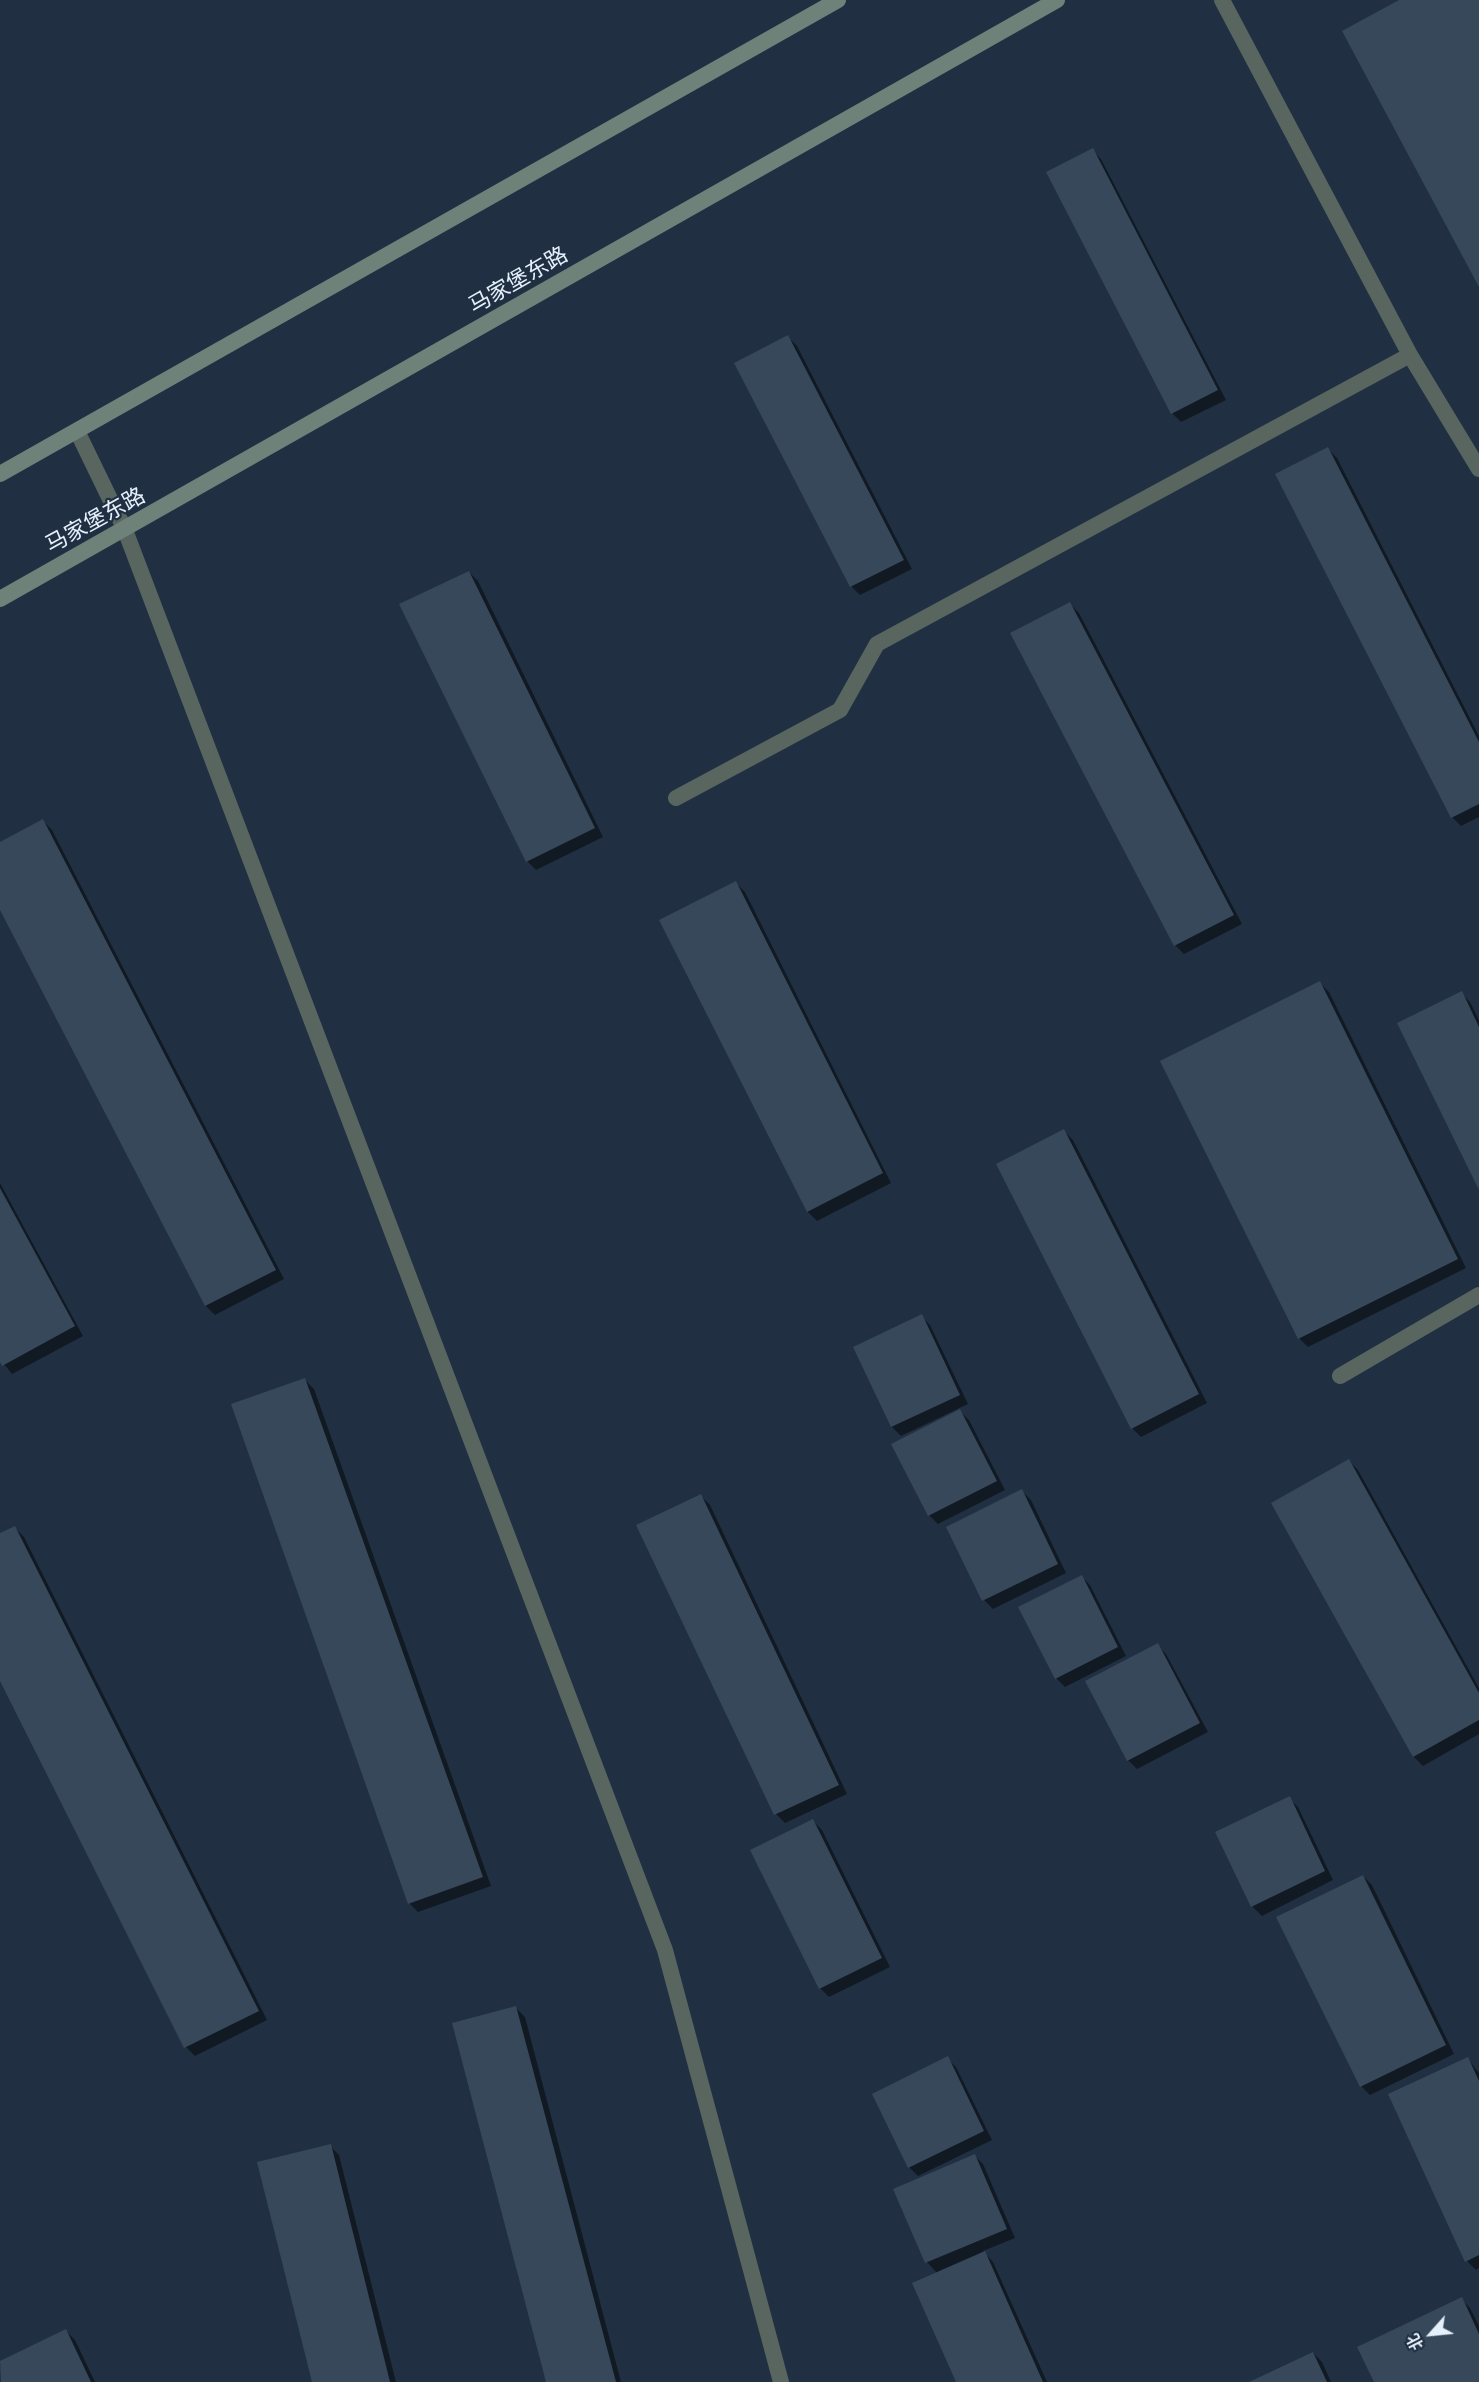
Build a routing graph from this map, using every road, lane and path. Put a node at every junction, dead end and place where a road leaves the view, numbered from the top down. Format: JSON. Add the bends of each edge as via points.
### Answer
{"nodes":[{"id":1,"x":838,"y":0,"type":"edge"},
{"id":2,"x":1057,"y":0,"type":"edge"},
{"id":3,"x":1222,"y":0,"type":"edge"},
{"id":4,"x":1410,"y":355,"type":"junction"},
{"id":5,"x":77,"y":431,"type":"junction"},
{"id":6,"x":1479,"y":469,"type":"edge"},
{"id":7,"x":0,"y":474,"type":"edge"},
{"id":8,"x":125,"y":530,"type":"junction"},
{"id":9,"x":0,"y":599,"type":"edge"},
{"id":10,"x":676,"y":798,"type":"dead end"},
{"id":11,"x":1479,"y":1295,"type":"edge"},
{"id":12,"x":1340,"y":1376,"type":"dead end"},
{"id":13,"x":781,"y":2382,"type":"edge"}],
"edges":[{"from":1,"to":5,"type":"main road"},
{"from":2,"to":8,"type":"main road","name":"马家堡东路"},
{"from":3,"to":4,"type":"street"},
{"from":4,"to":6,"type":"street"},
{"from":4,"to":10,"type":"street","via":[[877,644],[840,710]]},
{"from":5,"to":7,"type":"main road"},
{"from":5,"to":8,"type":"street"},
{"from":8,"to":9,"type":"main road","name":"马家堡东路"},
{"from":8,"to":13,"type":"street","via":[[665,1950]]},
{"from":11,"to":12,"type":"street"}]}
